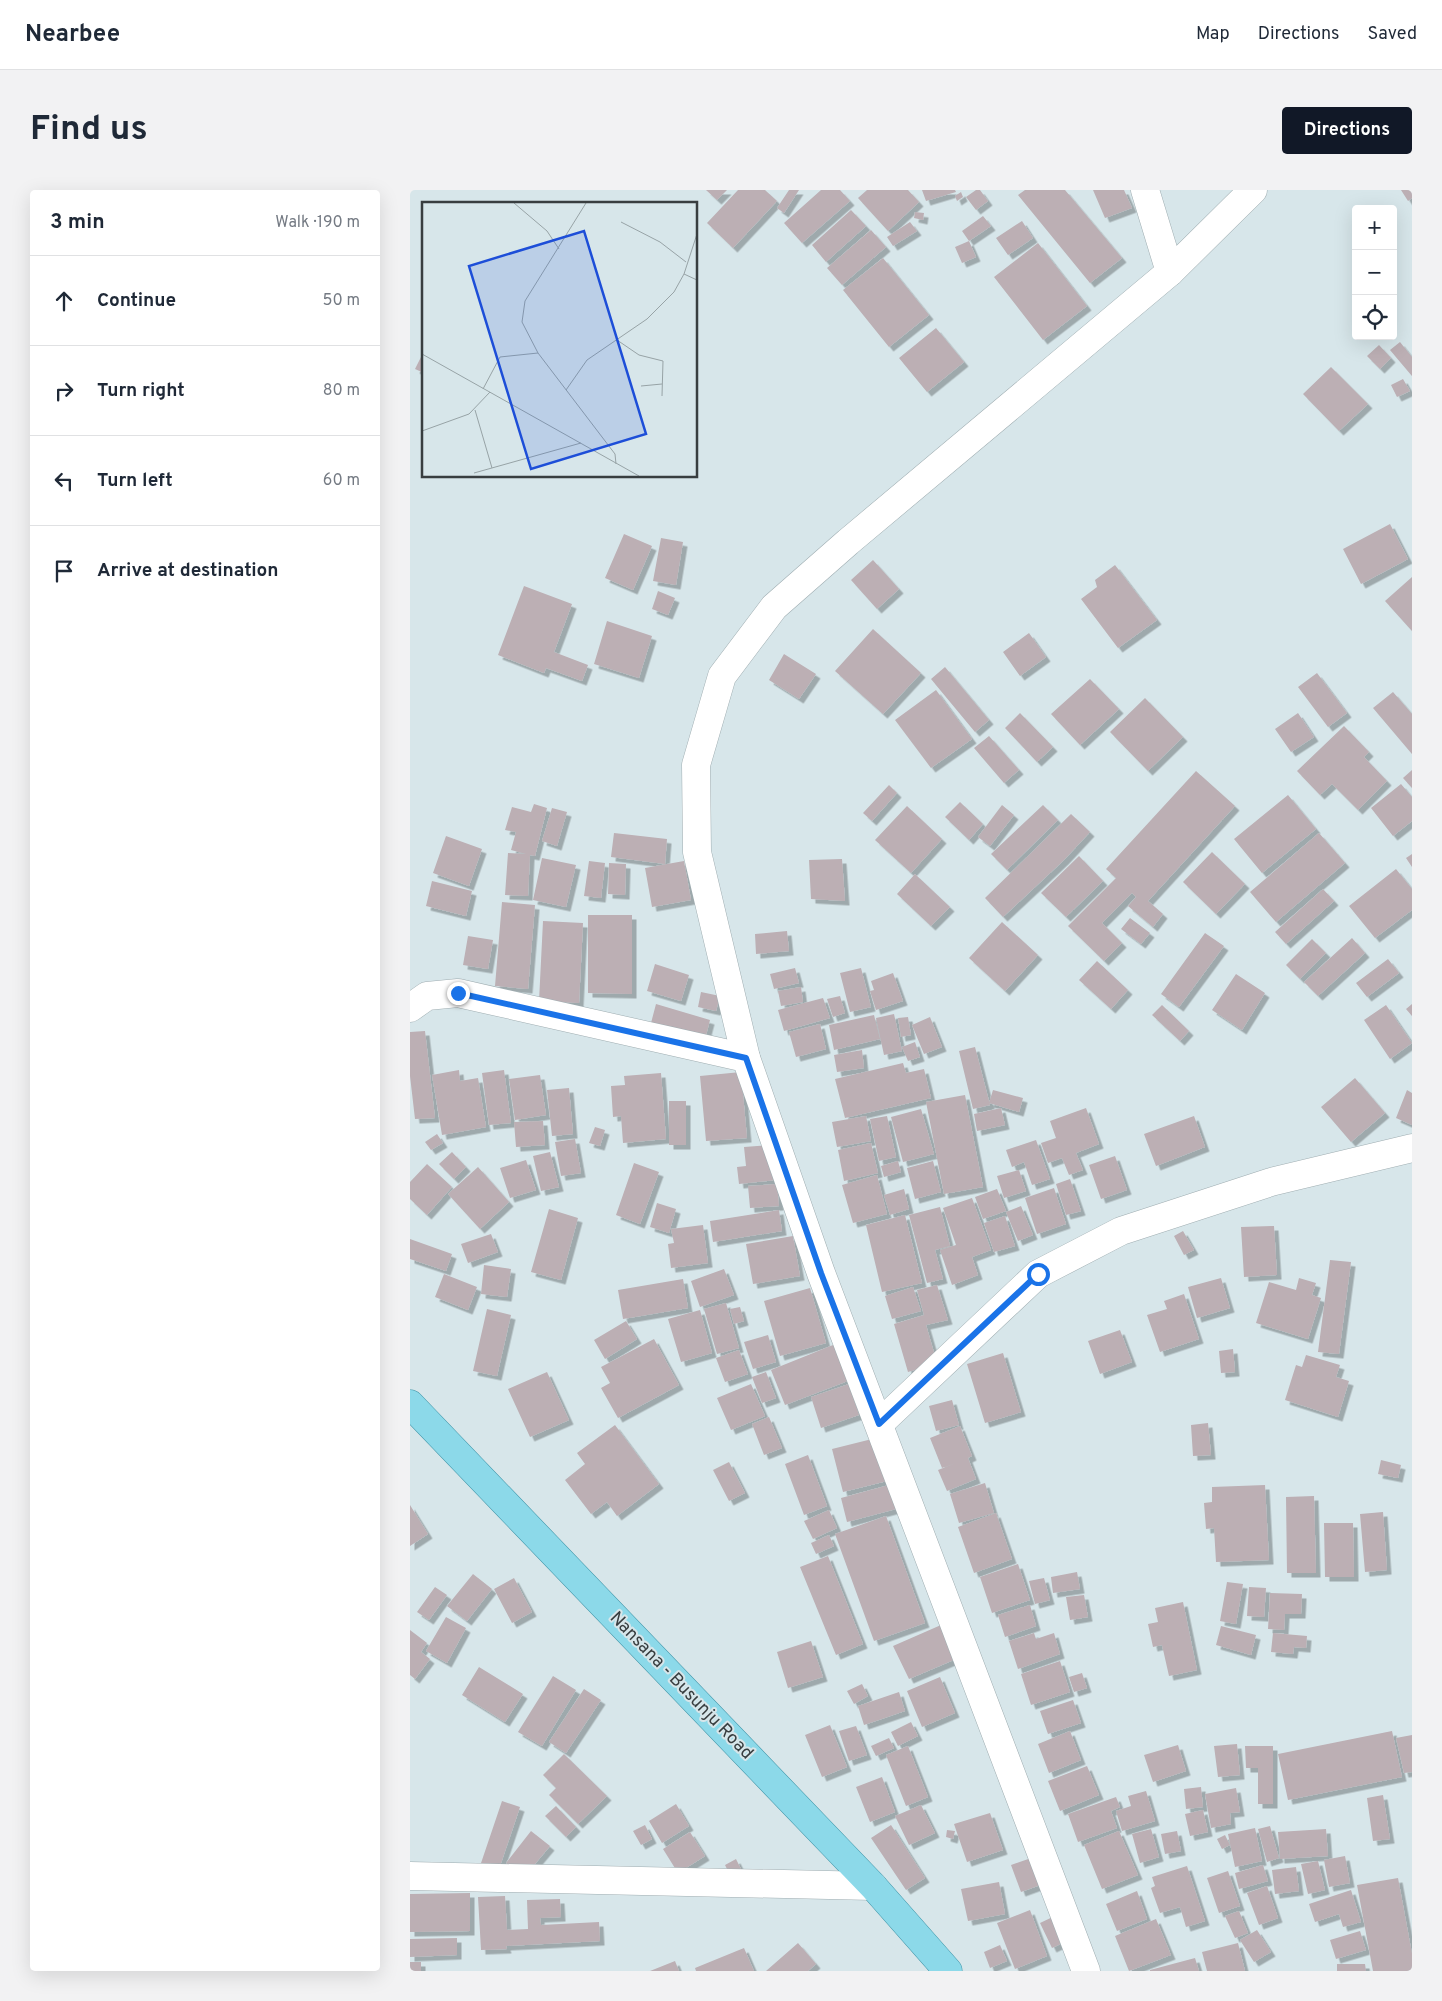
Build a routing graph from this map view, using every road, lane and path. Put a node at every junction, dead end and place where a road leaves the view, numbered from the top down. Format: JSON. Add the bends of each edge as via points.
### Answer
{"nodes":[{"id":1,"x":1145,"y":190,"type":"edge"},
{"id":2,"x":1253,"y":190,"type":"edge"},
{"id":3,"x":1170,"y":272,"type":"junction"},
{"id":4,"x":410,"y":1008,"type":"edge"},
{"id":5,"x":746,"y":1058,"type":"junction"},
{"id":6,"x":1412,"y":1148,"type":"edge"},
{"id":7,"x":410,"y":1404,"type":"edge"},
{"id":8,"x":879,"y":1424,"type":"junction"},
{"id":9,"x":410,"y":1876,"type":"edge"},
{"id":10,"x":873,"y":1886,"type":"junction"},
{"id":11,"x":948,"y":1971,"type":"edge"},
{"id":12,"x":1086,"y":1971,"type":"edge"}],
"edges":[{"from":1,"to":3,"type":"street"},
{"from":2,"to":3,"type":"street"},
{"from":3,"to":5,"type":"street","via":[[774,607],[722,676],[696,765],[696,852]]},
{"from":4,"to":5,"type":"street","via":[[427,996],[458,993]]},
{"from":5,"to":8,"type":"street","via":[[821,1273]]},
{"from":6,"to":8,"type":"street","via":[[1271,1182],[1121,1230],[1038,1274]]},
{"from":7,"to":10,"type":"main road","name":"Nansana - Busunju Road"},
{"from":8,"to":12,"type":"street"},
{"from":9,"to":10,"type":"street"},
{"from":10,"to":11,"type":"main road","name":"Nansana - Busunju Road"}]}
